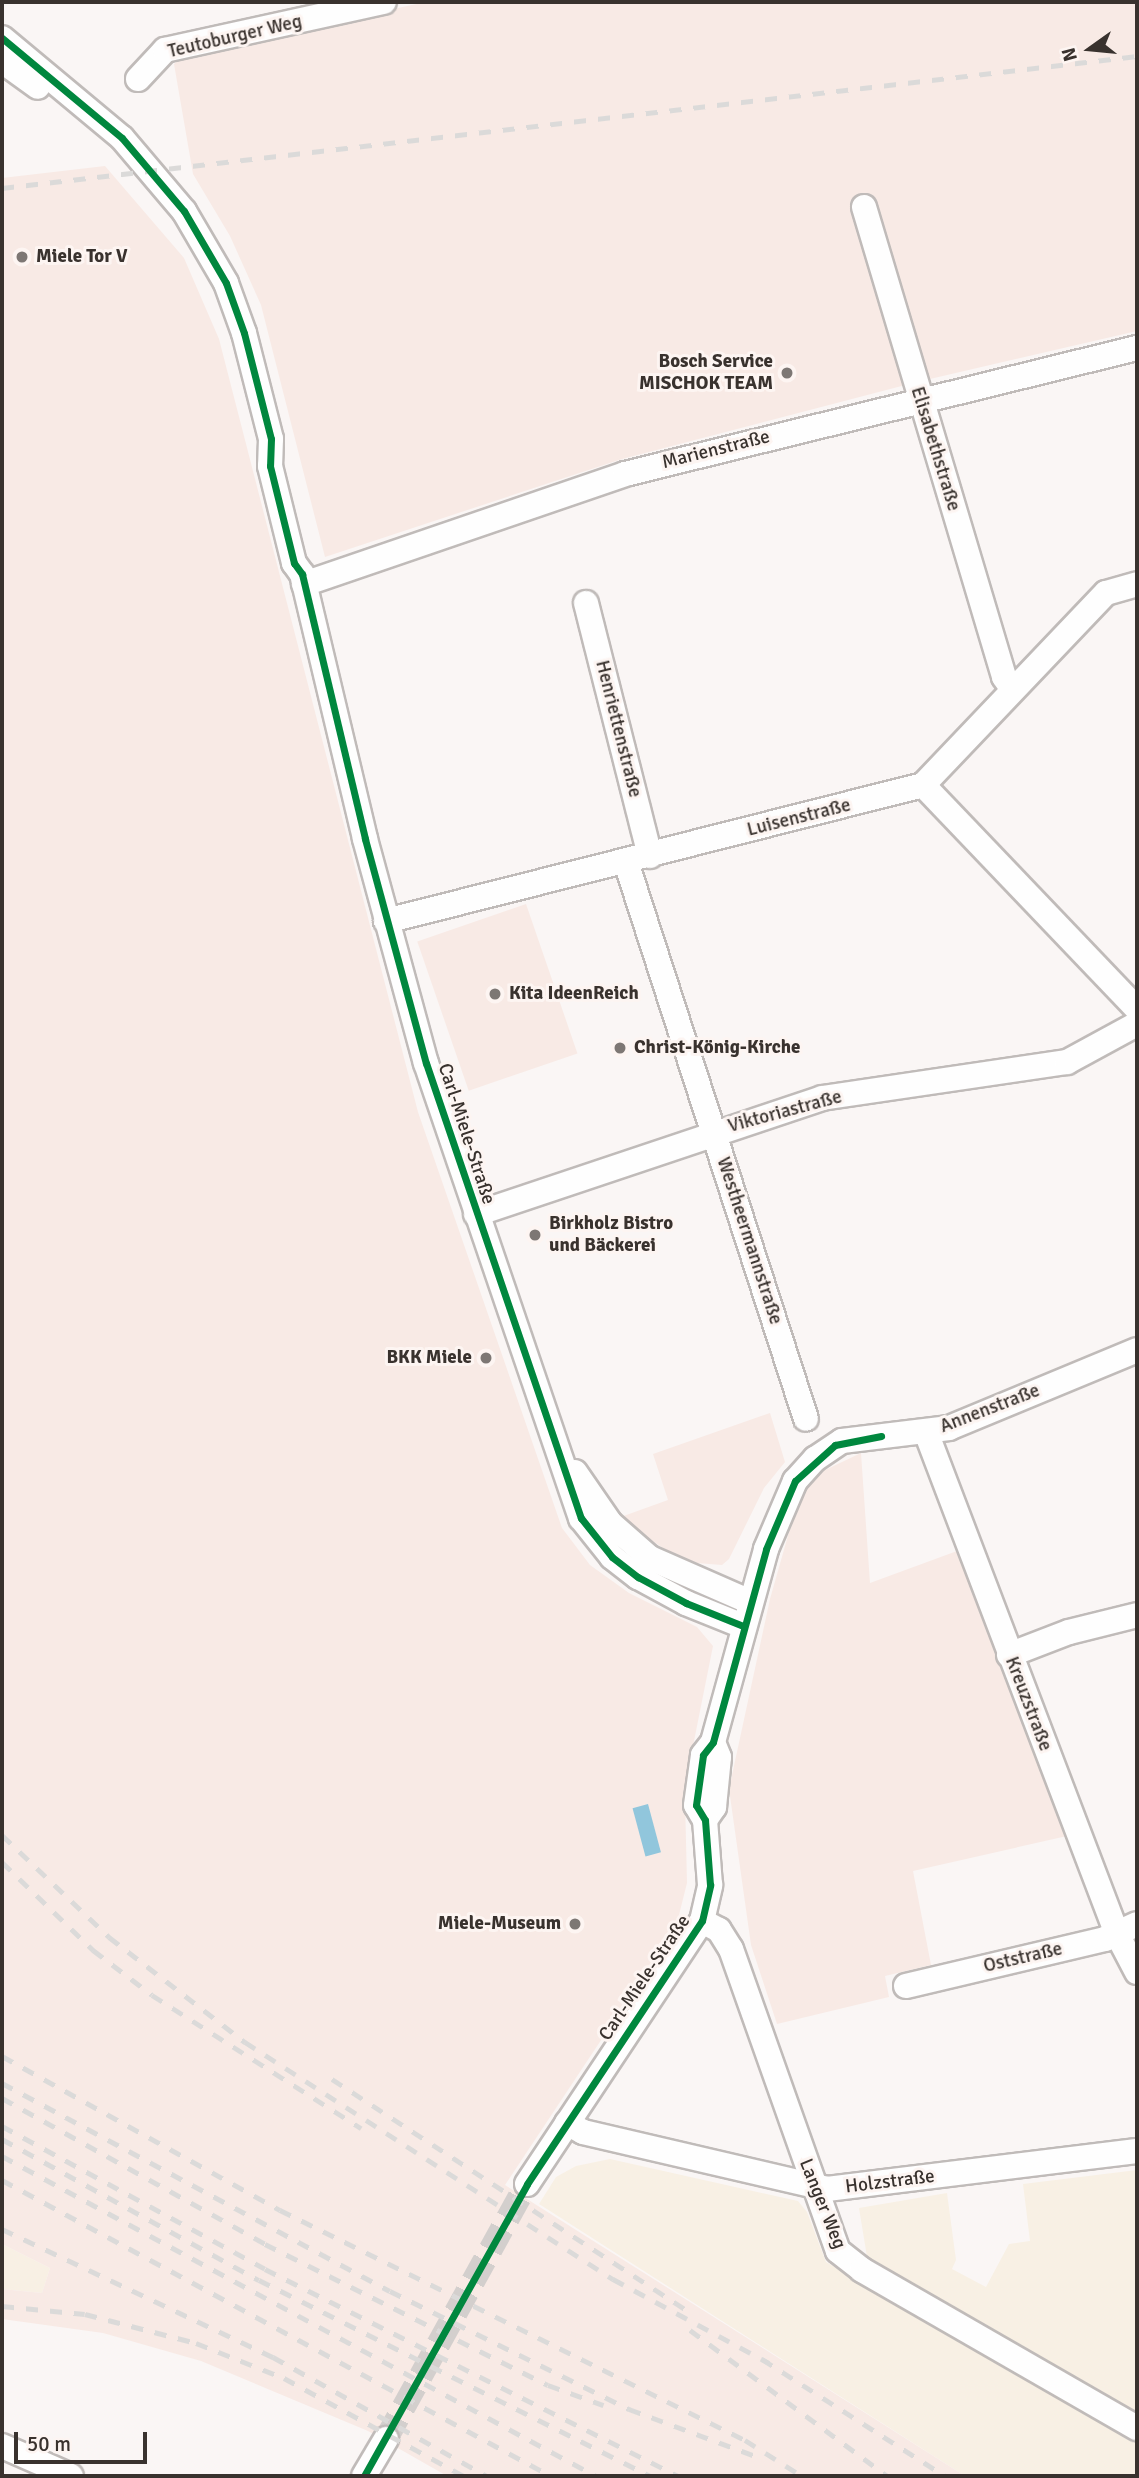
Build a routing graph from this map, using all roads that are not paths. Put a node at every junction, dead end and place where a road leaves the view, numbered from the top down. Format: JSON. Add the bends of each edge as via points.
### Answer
{"nodes":[{"id":1,"x":384,"y":2,"type":"edge"},
{"id":2,"x":5,"y":45,"type":"edge"},
{"id":3,"x":138,"y":79,"type":"dead end"},
{"id":4,"x":864,"y":207,"type":"dead end"},
{"id":5,"x":1137,"y":348,"type":"edge"},
{"id":6,"x":920,"y":400,"type":"junction"},
{"id":7,"x":303,"y":579,"type":"junction"},
{"id":8,"x":1137,"y":584,"type":"edge"},
{"id":9,"x":586,"y":603,"type":"dead end"},
{"id":10,"x":1012,"y":688,"type":"junction"},
{"id":11,"x":923,"y":785,"type":"junction"},
{"id":12,"x":638,"y":859,"type":"junction"},
{"id":13,"x":386,"y":921,"type":"junction"},
{"id":14,"x":1137,"y":1009,"type":"edge"},
{"id":15,"x":1137,"y":1024,"type":"edge"},
{"id":16,"x":714,"y":1132,"type":"junction"},
{"id":17,"x":476,"y":1214,"type":"junction"},
{"id":18,"x":1137,"y":1350,"type":"edge"},
{"id":19,"x":806,"y":1419,"type":"dead end"},
{"id":20,"x":926,"y":1433,"type":"junction"},
{"id":21,"x":554,"y":1434,"type":"junction"},
{"id":22,"x":750,"y":1602,"type":"junction"},
{"id":23,"x":1137,"y":1615,"type":"edge"},
{"id":24,"x":743,"y":1626,"type":"junction"},
{"id":25,"x":1009,"y":1655,"type":"junction"},
{"id":26,"x":702,"y":1921,"type":"junction"},
{"id":27,"x":1127,"y":1929,"type":"edge"},
{"id":28,"x":1137,"y":1972,"type":"edge"},
{"id":29,"x":906,"y":1986,"type":"dead end"},
{"id":30,"x":568,"y":2123,"type":"junction"},
{"id":31,"x":1137,"y":2151,"type":"edge"},
{"id":32,"x":527,"y":2184,"type":"tunnel mouth"},
{"id":33,"x":813,"y":2187,"type":"junction"},
{"id":34,"x":1137,"y":2428,"type":"edge"},
{"id":35,"x":386,"y":2439,"type":"tunnel mouth"},
{"id":36,"x":2,"y":2446,"type":"edge"},
{"id":37,"x":71,"y":2476,"type":"edge"},
{"id":38,"x":364,"y":2476,"type":"edge"}],
"edges":[{"from":1,"to":3,"type":"street","name":"Teutoburger Weg","via":[[165,50]]},
{"from":2,"to":7,"type":"street","name":"Carl-Miele-Straße","via":[[142,160],[184,211],[217,262],[244,333],[271,439],[270,466],[293,563]]},
{"from":4,"to":6,"type":"street","name":"Elisabethstraße"},
{"from":5,"to":6,"type":"street","name":"Marienstraße"},
{"from":6,"to":7,"type":"street","name":"Marienstraße","via":[[625,474]]},
{"from":6,"to":10,"type":"street","name":"Elisabethstraße","via":[[1004,677]]},
{"from":7,"to":13,"type":"street","name":"Carl-Miele-Straße"},
{"from":8,"to":10,"type":"street","via":[[1106,593]]},
{"from":9,"to":12,"type":"street","name":"Henriettenstraße"},
{"from":10,"to":11,"type":"street"},
{"from":11,"to":12,"type":"street","name":"Luisenstraße"},
{"from":11,"to":14,"type":"street"},
{"from":12,"to":13,"type":"street","name":"Luisenstraße"},
{"from":12,"to":16,"type":"street","name":"Westheermannstraße"},
{"from":13,"to":17,"type":"street","name":"Carl-Miele-Straße"},
{"from":15,"to":16,"type":"street","name":"Viktoriastraße","via":[[1089,1053],[1047,1068],[822,1098]]},
{"from":16,"to":17,"type":"street","name":"Viktoriastraße"},
{"from":16,"to":19,"type":"street","name":"Westheermannstraße"},
{"from":17,"to":21,"type":"street","name":"Carl-Miele-Straße"},
{"from":18,"to":20,"type":"street","name":"Annenstraße"},
{"from":20,"to":22,"type":"street","name":"Annenstraße","via":[[857,1437],[815,1458],[795,1481],[780,1512]]},
{"from":20,"to":25,"type":"street","name":"Kreuzstraße"},
{"from":21,"to":22,"type":"street","name":"Carl-Miele-Straße","via":[[597,1507],[627,1539],[650,1558],[691,1579]]},
{"from":21,"to":24,"type":"street","name":"Carl-Miele-Straße","via":[[562,1472],[581,1518],[612,1557],[651,1586]]},
{"from":22,"to":24,"type":"street","name":"Annenstraße"},
{"from":23,"to":25,"type":"street","via":[[1069,1632]]},
{"from":24,"to":26,"type":"street","name":"Carl-Miele-Straße","via":[[699,1779],[696,1805],[705,1821],[710,1885]]},
{"from":25,"to":27,"type":"street","name":"Kreuzstraße"},
{"from":26,"to":30,"type":"street","name":"Carl-Miele-Straße"},
{"from":26,"to":33,"type":"street","name":"Langer Weg","via":[[719,1930],[731,1949]]},
{"from":27,"to":28,"type":"street","name":"Kreuzstraße"},
{"from":27,"to":29,"type":"street","name":"Oststraße"},
{"from":30,"to":32,"type":"street","name":"Carl-Miele-Straße"},
{"from":30,"to":33,"type":"street","name":"Holzstraße","via":[[583,2132]]},
{"from":31,"to":33,"type":"street","name":"Holzstraße","via":[[841,2189]]},
{"from":33,"to":34,"type":"street","name":"Langer Weg","via":[[838,2251],[854,2265]]},
{"from":35,"to":38,"type":"street"},
{"from":36,"to":37,"type":"street"}]}
